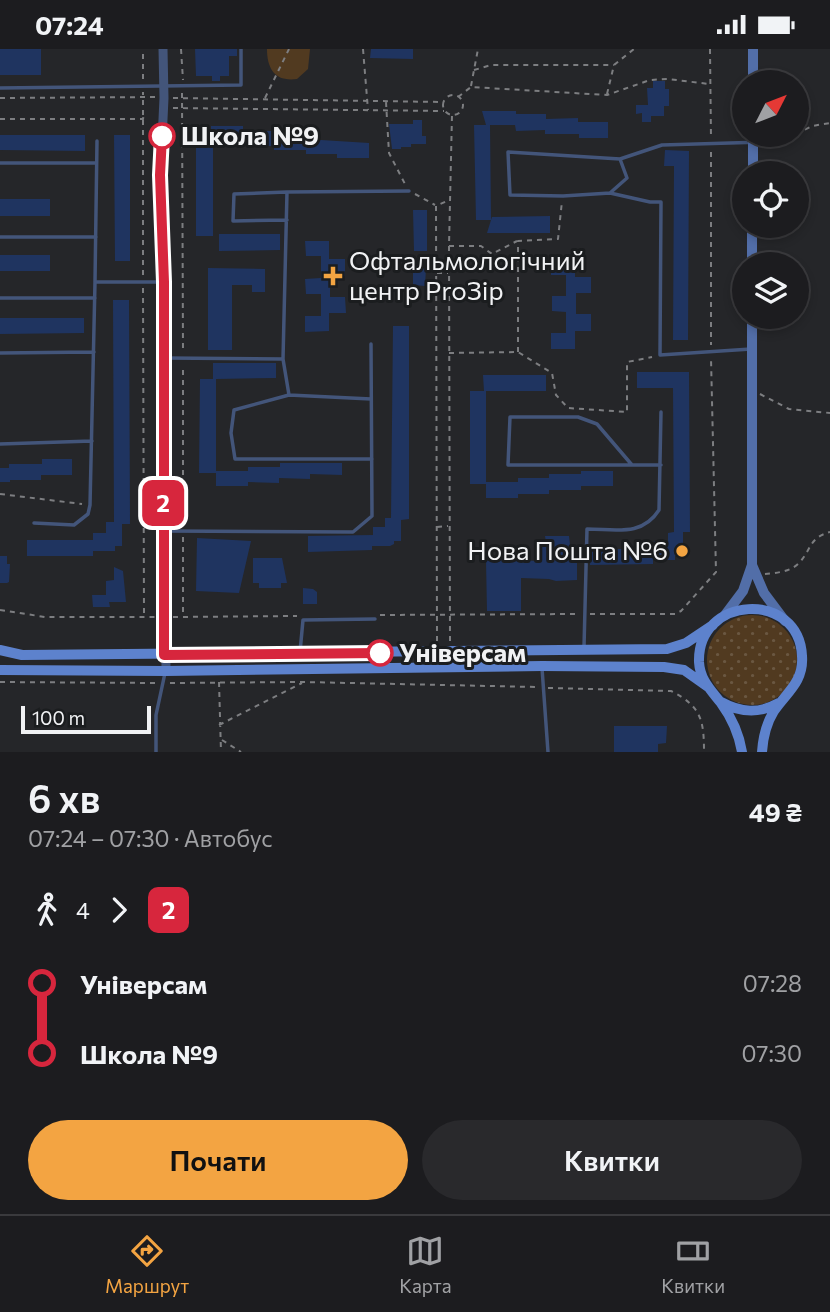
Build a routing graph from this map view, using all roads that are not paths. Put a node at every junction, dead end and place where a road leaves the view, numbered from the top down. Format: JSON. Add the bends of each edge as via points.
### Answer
{"nodes":[{"id":1,"x":163,"y":49,"type":"edge"},
{"id":2,"x":242,"y":49,"type":"edge"},
{"id":3,"x":753,"y":49,"type":"edge"},
{"id":4,"x":753,"y":70,"type":"edge"},
{"id":5,"x":0,"y":88,"type":"edge"},
{"id":6,"x":164,"y":98,"type":"junction"},
{"id":7,"x":97,"y":141,"type":"dead end"},
{"id":8,"x":732,"y":142,"type":"edge"},
{"id":9,"x":620,"y":159,"type":"junction"},
{"id":10,"x":0,"y":163,"type":"edge"},
{"id":11,"x":96,"y":163,"type":"junction"},
{"id":12,"x":409,"y":191,"type":"road end"},
{"id":13,"x":287,"y":192,"type":"junction"},
{"id":14,"x":610,"y":193,"type":"junction"},
{"id":15,"x":287,"y":220,"type":"junction"},
{"id":16,"x":0,"y":237,"type":"edge"},
{"id":17,"x":96,"y":237,"type":"junction"},
{"id":18,"x":95,"y":282,"type":"junction"},
{"id":19,"x":164,"y":282,"type":"junction"},
{"id":20,"x":0,"y":298,"type":"edge"},
{"id":21,"x":95,"y":298,"type":"junction"},
{"id":22,"x":752,"y":329,"type":"edge"},
{"id":23,"x":371,"y":344,"type":"dead end"},
{"id":24,"x":752,"y":349,"type":"junction"},
{"id":25,"x":94,"y":352,"type":"junction"},
{"id":26,"x":0,"y":353,"type":"edge"},
{"id":27,"x":163,"y":358,"type":"junction"},
{"id":28,"x":283,"y":359,"type":"junction"},
{"id":29,"x":289,"y":395,"type":"junction"},
{"id":30,"x":371,"y":399,"type":"junction"},
{"id":31,"x":661,"y":412,"type":"dead end"},
{"id":32,"x":92,"y":441,"type":"junction"},
{"id":33,"x":0,"y":444,"type":"edge"},
{"id":34,"x":372,"y":460,"type":"junction"},
{"id":35,"x":632,"y":465,"type":"junction"},
{"id":36,"x":661,"y":465,"type":"junction"},
{"id":37,"x":34,"y":523,"type":"dead end"},
{"id":38,"x":163,"y":530,"type":"junction"},
{"id":39,"x":752,"y":565,"type":"junction"},
{"id":40,"x":725,"y":615,"type":"junction"},
{"id":41,"x":375,"y":619,"type":"dead end"},
{"id":42,"x":788,"y":624,"type":"junction"},
{"id":43,"x":712,"y":625,"type":"junction"},
{"id":44,"x":584,"y":649,"type":"junction"},
{"id":45,"x":0,"y":650,"type":"edge"},
{"id":46,"x":300,"y":654,"type":"junction"},
{"id":47,"x":164,"y":655,"type":"junction"},
{"id":48,"x":542,"y":666,"type":"junction"},
{"id":49,"x":0,"y":670,"type":"edge"},
{"id":50,"x":166,"y":671,"type":"junction"},
{"id":51,"x":708,"y":687,"type":"junction"},
{"id":52,"x":720,"y":701,"type":"junction"},
{"id":53,"x":781,"y":702,"type":"junction"},
{"id":54,"x":156,"y":752,"type":"edge"},
{"id":55,"x":548,"y":752,"type":"edge"},
{"id":56,"x":742,"y":752,"type":"edge"},
{"id":57,"x":762,"y":752,"type":"edge"}],
"edges":[{"from":1,"to":6,"type":"street"},
{"from":2,"to":6,"type":"lane","via":[[241,85],[183,87]]},
{"from":3,"to":4,"type":"main road"},
{"from":5,"to":6,"type":"lane","via":[[143,87]]},
{"from":6,"to":19,"type":"street","via":[[160,175]]},
{"from":7,"to":11,"type":"lane"},
{"from":8,"to":9,"type":"lane","via":[[662,145]]},
{"from":9,"to":14,"type":"lane","via":[[627,178]]},
{"from":9,"to":14,"type":"lane","via":[[509,152],[510,195]]},
{"from":10,"to":11,"type":"lane"},
{"from":11,"to":17,"type":"lane"},
{"from":12,"to":13,"type":"lane"},
{"from":13,"to":15,"type":"lane"},
{"from":13,"to":15,"type":"lane","via":[[234,194],[233,221]]},
{"from":14,"to":24,"type":"lane","via":[[661,202],[660,355]]},
{"from":15,"to":28,"type":"lane"},
{"from":16,"to":17,"type":"lane"},
{"from":17,"to":18,"type":"lane"},
{"from":18,"to":19,"type":"lane"},
{"from":18,"to":21,"type":"lane"},
{"from":19,"to":27,"type":"street"},
{"from":20,"to":21,"type":"lane"},
{"from":21,"to":25,"type":"lane"},
{"from":22,"to":24,"type":"main road"},
{"from":23,"to":30,"type":"lane"},
{"from":24,"to":39,"type":"main road"},
{"from":25,"to":26,"type":"lane"},
{"from":25,"to":32,"type":"lane"},
{"from":27,"to":28,"type":"lane"},
{"from":27,"to":38,"type":"street"},
{"from":28,"to":29,"type":"lane"},
{"from":29,"to":30,"type":"lane"},
{"from":29,"to":34,"type":"lane","via":[[234,410],[235,459]]},
{"from":30,"to":34,"type":"lane"},
{"from":31,"to":36,"type":"lane"},
{"from":32,"to":33,"type":"lane"},
{"from":32,"to":37,"type":"lane","via":[[88,514],[74,524]]},
{"from":34,"to":38,"type":"lane","via":[[372,516],[353,531]]},
{"from":35,"to":35,"type":"lane","via":[[508,465],[510,417],[578,417],[597,425]]},
{"from":35,"to":36,"type":"lane"},
{"from":36,"to":44,"type":"lane","via":[[659,510],[653,520],[640,529],[587,529]]},
{"from":38,"to":47,"type":"street"},
{"from":39,"to":40,"type":"main road","via":[[743,591]]},
{"from":39,"to":42,"type":"main road","via":[[764,593]]},
{"from":40,"to":42,"type":"main road","via":[[758,608]]},
{"from":40,"to":43,"type":"main road"},
{"from":41,"to":46,"type":"lane","via":[[303,620]]},
{"from":42,"to":53,"type":"main road","via":[[800,644],[802,669]]},
{"from":43,"to":44,"type":"main road","via":[[687,643],[667,649]]},
{"from":43,"to":51,"type":"main road","via":[[699,662]]},
{"from":44,"to":46,"type":"main road"},
{"from":45,"to":47,"type":"main road","via":[[22,655]]},
{"from":46,"to":47,"type":"main road"},
{"from":47,"to":50,"type":"street"},
{"from":48,"to":50,"type":"main road"},
{"from":48,"to":51,"type":"main road","via":[[674,668]]},
{"from":48,"to":55,"type":"lane"},
{"from":49,"to":50,"type":"main road"},
{"from":50,"to":54,"type":"lane","via":[[156,715]]},
{"from":51,"to":52,"type":"main road"},
{"from":52,"to":53,"type":"main road","via":[[744,711]]},
{"from":52,"to":56,"type":"main road","via":[[737,730]]},
{"from":53,"to":57,"type":"main road","via":[[768,722]]}]}
